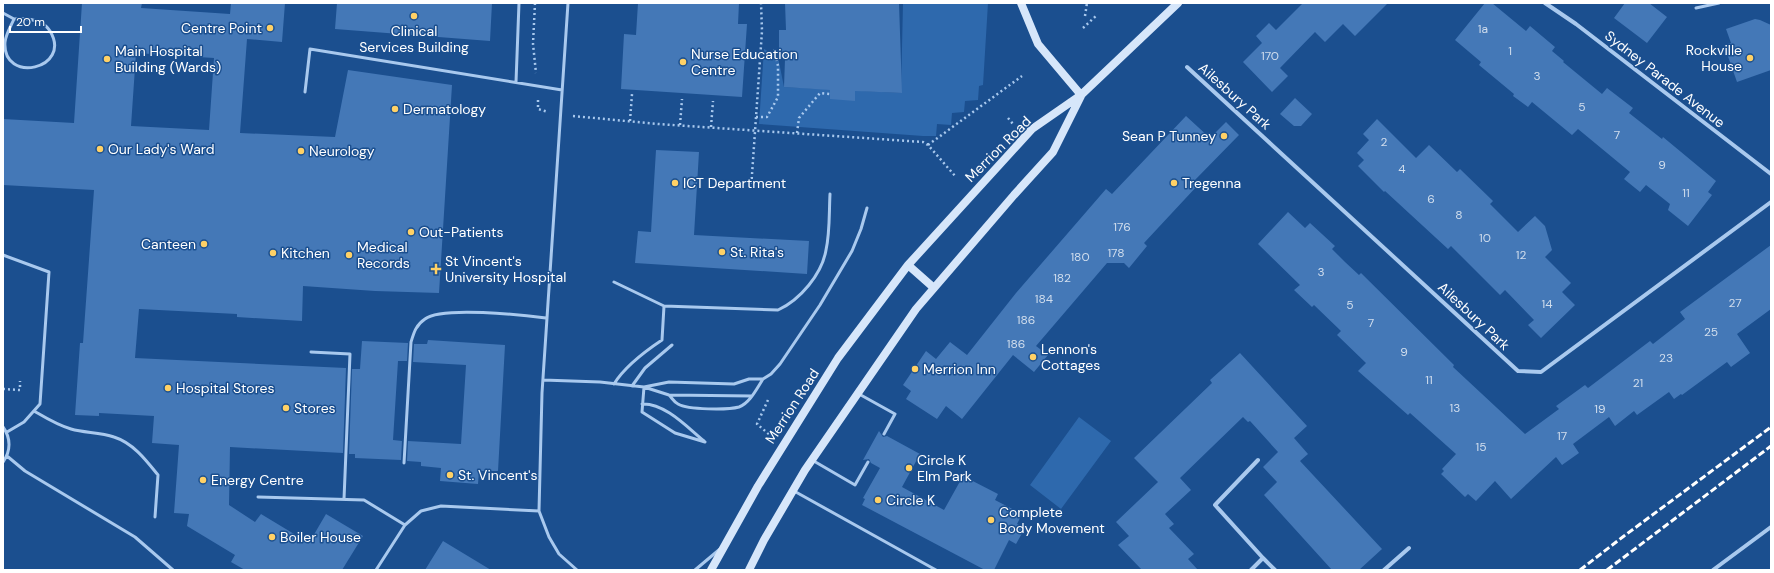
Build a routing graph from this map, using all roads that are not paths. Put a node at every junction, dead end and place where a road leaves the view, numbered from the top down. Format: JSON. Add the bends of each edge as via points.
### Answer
{"nodes":[{"id":1,"x":519,"y":3,"type":"edge"},
{"id":2,"x":568,"y":3,"type":"edge"},
{"id":3,"x":1021,"y":3,"type":"edge"},
{"id":4,"x":1178,"y":3,"type":"edge"},
{"id":5,"x":1545,"y":3,"type":"edge"},
{"id":6,"x":1719,"y":3,"type":"edge"},
{"id":7,"x":1696,"y":8,"type":"dead end"},
{"id":8,"x":3,"y":14,"type":"edge"},
{"id":9,"x":14,"y":19,"type":"junction"},
{"id":10,"x":1187,"y":67,"type":"dead end"},
{"id":11,"x":516,"y":82,"type":"junction"},
{"id":12,"x":562,"y":90,"type":"junction"},
{"id":13,"x":305,"y":92,"type":"dead end"},
{"id":14,"x":1081,"y":95,"type":"junction"},
{"id":15,"x":1771,"y":174,"type":"edge"},
{"id":16,"x":830,"y":194,"type":"dead end"},
{"id":17,"x":1771,"y":202,"type":"edge"},
{"id":18,"x":867,"y":208,"type":"dead end"},
{"id":19,"x":3,"y":255,"type":"edge"},
{"id":20,"x":908,"y":265,"type":"junction"},
{"id":21,"x":614,"y":282,"type":"dead end"},
{"id":22,"x":934,"y":288,"type":"junction"},
{"id":23,"x":664,"y":306,"type":"junction"},
{"id":24,"x":546,"y":318,"type":"junction"},
{"id":25,"x":672,"y":345,"type":"dead end"},
{"id":26,"x":310,"y":352,"type":"dead end"},
{"id":27,"x":763,"y":379,"type":"junction"},
{"id":28,"x":543,"y":380,"type":"junction"},
{"id":29,"x":614,"y":384,"type":"junction"},
{"id":30,"x":632,"y":386,"type":"junction"},
{"id":31,"x":644,"y":387,"type":"junction"},
{"id":32,"x":857,"y":394,"type":"junction"},
{"id":33,"x":669,"y":396,"type":"junction"},
{"id":34,"x":752,"y":396,"type":"junction"},
{"id":35,"x":642,"y":404,"type":"junction"},
{"id":36,"x":34,"y":411,"type":"junction"},
{"id":37,"x":3,"y":427,"type":"edge"},
{"id":38,"x":7,"y":432,"type":"junction"},
{"id":39,"x":884,"y":434,"type":"dead end"},
{"id":40,"x":7,"y":456,"type":"junction"},
{"id":41,"x":812,"y":460,"type":"junction"},
{"id":42,"x":1258,"y":460,"type":"dead end"},
{"id":43,"x":3,"y":462,"type":"edge"},
{"id":44,"x":868,"y":462,"type":"dead end"},
{"id":45,"x":404,"y":463,"type":"dead end"},
{"id":46,"x":793,"y":490,"type":"junction"},
{"id":47,"x":258,"y":497,"type":"dead end"},
{"id":48,"x":344,"y":499,"type":"junction"},
{"id":49,"x":539,"y":511,"type":"junction"},
{"id":50,"x":155,"y":517,"type":"dead end"},
{"id":51,"x":404,"y":525,"type":"junction"},
{"id":52,"x":1771,"y":528,"type":"edge"},
{"id":53,"x":724,"y":545,"type":"junction"},
{"id":54,"x":1409,"y":548,"type":"dead end"},
{"id":55,"x":1263,"y":558,"type":"junction"},
{"id":56,"x":173,"y":570,"type":"edge"},
{"id":57,"x":376,"y":570,"type":"edge"},
{"id":58,"x":577,"y":570,"type":"edge"},
{"id":59,"x":695,"y":570,"type":"edge"},
{"id":60,"x":711,"y":570,"type":"edge"},
{"id":61,"x":749,"y":570,"type":"edge"},
{"id":62,"x":936,"y":570,"type":"edge"},
{"id":63,"x":1251,"y":570,"type":"edge"},
{"id":64,"x":1275,"y":570,"type":"edge"},
{"id":65,"x":1384,"y":570,"type":"edge"},
{"id":66,"x":1713,"y":570,"type":"edge"}],
"edges":[{"from":1,"to":11,"type":"lane"},
{"from":2,"to":12,"type":"lane"},
{"from":3,"to":14,"type":"main road","via":[[1038,44]]},
{"from":4,"to":14,"type":"main road","name":"Merrion Road"},
{"from":5,"to":15,"type":"street","name":"Sydney Parade Avenue"},
{"from":6,"to":7,"type":"lane"},
{"from":8,"to":9,"type":"lane"},
{"from":9,"to":9,"type":"lane","via":[[5,41],[8,56],[26,69],[41,66],[53,54],[53,37],[49,29],[35,20]]},
{"from":10,"to":17,"type":"street","name":"Ailesbury Park","via":[[1518,371],[1542,372]]},
{"from":11,"to":12,"type":"lane"},
{"from":11,"to":13,"type":"lane","via":[[310,49]]},
{"from":12,"to":24,"type":"lane"},
{"from":14,"to":20,"type":"main road","name":"Merrion Road","via":[[1032,129]]},
{"from":14,"to":22,"type":"main road","name":"Merrion Road","via":[[1053,152]]},
{"from":16,"to":23,"type":"lane","via":[[826,250],[822,263],[803,293],[788,306],[778,310]]},
{"from":18,"to":27,"type":"lane","via":[[852,251],[820,305],[780,364]]},
{"from":19,"to":36,"type":"lane","via":[[49,272],[40,404]]},
{"from":20,"to":22,"type":"main road"},
{"from":20,"to":53,"type":"main road","name":"Merrion Road","via":[[838,358],[782,445]]},
{"from":21,"to":23,"type":"lane"},
{"from":22,"to":32,"type":"main road","name":"Merrion Road","via":[[916,309]]},
{"from":23,"to":29,"type":"lane","via":[[662,340],[621,373]]},
{"from":24,"to":28,"type":"lane"},
{"from":24,"to":45,"type":"lane","via":[[458,312],[438,313],[425,318],[415,329],[411,342]]},
{"from":25,"to":30,"type":"lane","via":[[645,368]]},
{"from":26,"to":48,"type":"lane","via":[[350,354]]},
{"from":27,"to":31,"type":"lane","via":[[749,379],[734,384],[669,382]]},
{"from":27,"to":34,"type":"lane"},
{"from":28,"to":29,"type":"lane"},
{"from":28,"to":49,"type":"lane"},
{"from":29,"to":30,"type":"lane"},
{"from":30,"to":31,"type":"lane"},
{"from":31,"to":33,"type":"lane"},
{"from":31,"to":35,"type":"lane"},
{"from":32,"to":39,"type":"lane","via":[[894,414]]},
{"from":32,"to":41,"type":"main road","name":"Merrion Road"},
{"from":33,"to":34,"type":"lane"},
{"from":33,"to":34,"type":"lane","via":[[678,405],[715,409],[740,406]]},
{"from":35,"to":35,"type":"lane","via":[[651,403],[676,417],[705,442],[675,433],[642,412]]},
{"from":36,"to":38,"type":"lane","via":[[24,422]]},
{"from":36,"to":50,"type":"lane","via":[[71,429],[114,437],[143,456],[158,475]]},
{"from":37,"to":38,"type":"lane"},
{"from":38,"to":40,"type":"lane"},
{"from":40,"to":43,"type":"lane"},
{"from":40,"to":56,"type":"lane","via":[[25,471],[135,537]]},
{"from":41,"to":44,"type":"lane","via":[[855,485]]},
{"from":41,"to":46,"type":"main road","name":"Merrion Road"},
{"from":42,"to":55,"type":"street","via":[[1215,505]]},
{"from":46,"to":61,"type":"main road","name":"Merrion Road"},
{"from":46,"to":62,"type":"lane"},
{"from":47,"to":48,"type":"lane"},
{"from":48,"to":51,"type":"lane","via":[[364,500]]},
{"from":49,"to":51,"type":"lane","via":[[441,506],[421,511]]},
{"from":49,"to":58,"type":"lane","via":[[549,537],[560,554]]},
{"from":51,"to":57,"type":"lane"},
{"from":52,"to":66,"type":"street"},
{"from":53,"to":59,"type":"lane"},
{"from":53,"to":60,"type":"main road","name":"Merrion Road"},
{"from":54,"to":65,"type":"street"},
{"from":55,"to":63,"type":"street"},
{"from":55,"to":64,"type":"street"}]}
